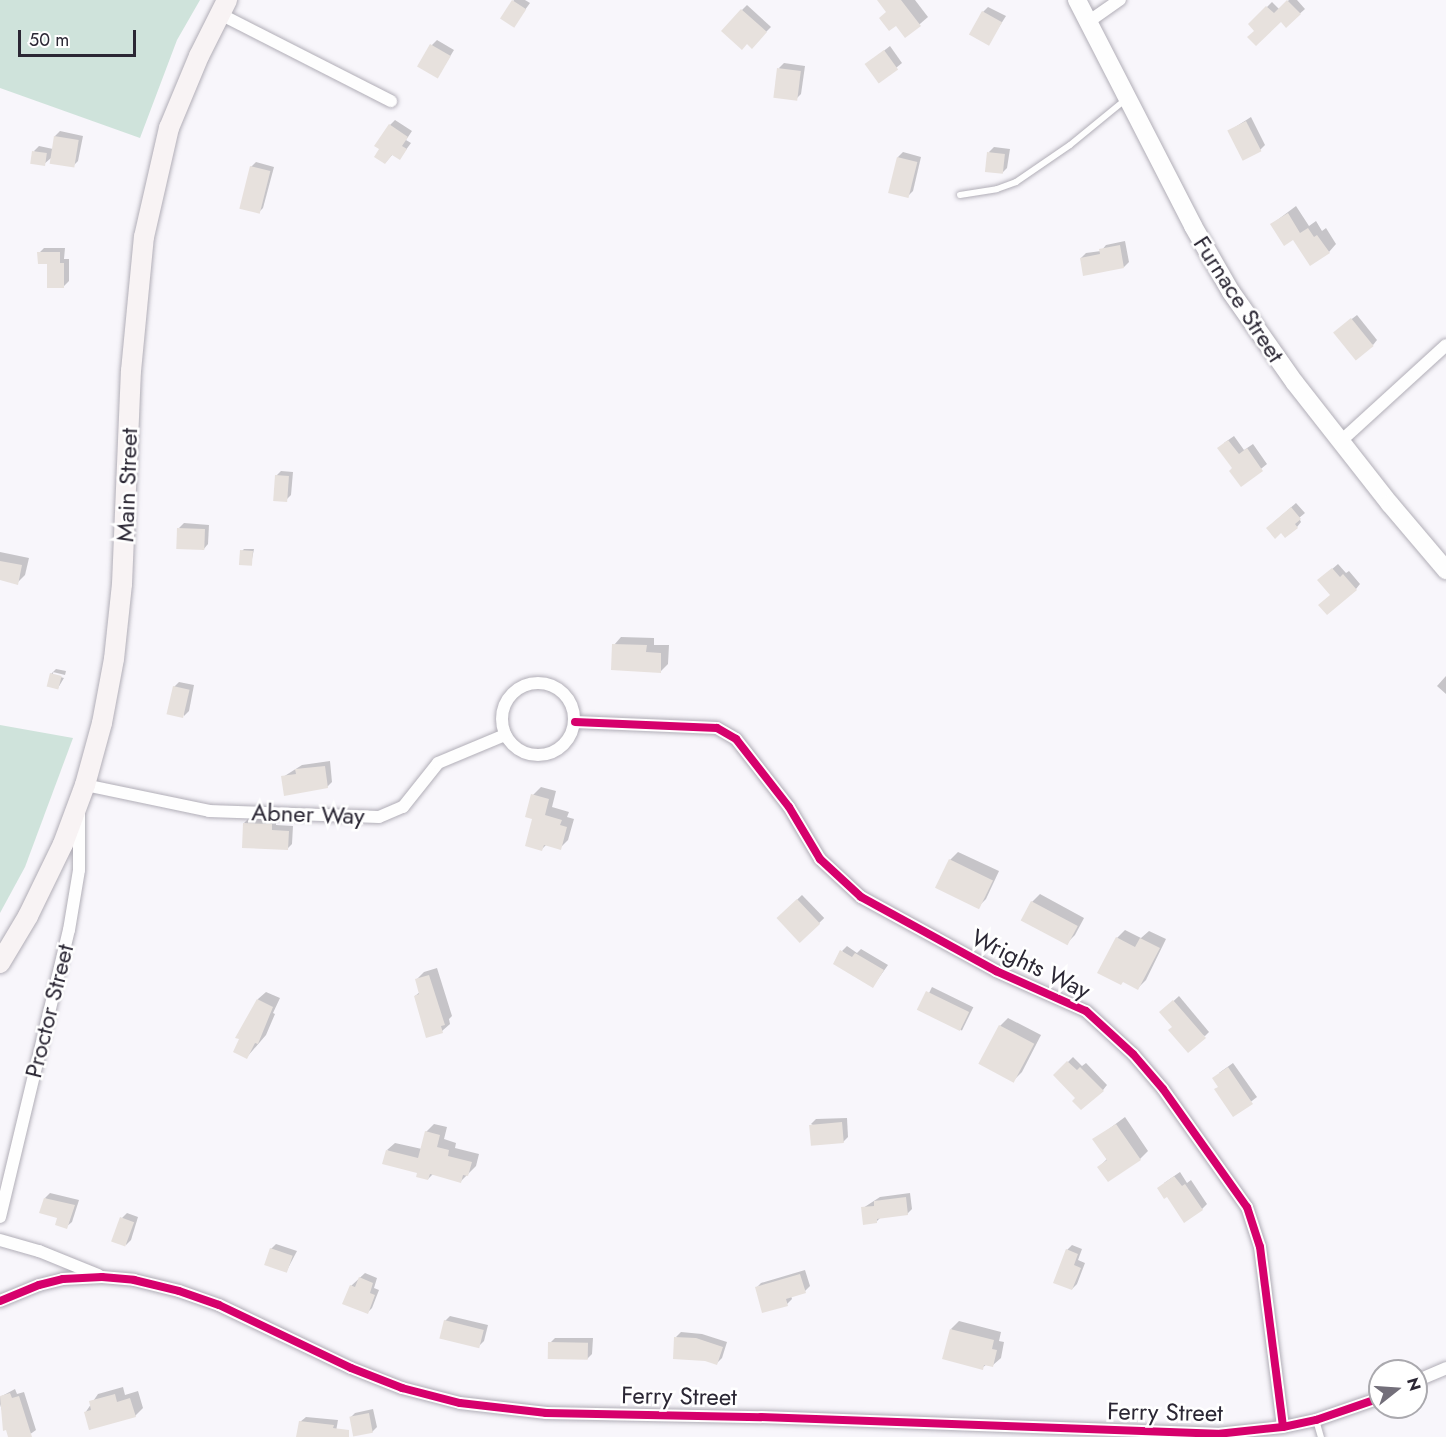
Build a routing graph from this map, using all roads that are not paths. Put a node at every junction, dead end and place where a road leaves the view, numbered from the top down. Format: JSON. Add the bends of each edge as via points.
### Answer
{"nodes":[{"id":1,"x":1077,"y":0,"type":"edge"},
{"id":2,"x":1120,"y":0,"type":"edge"},
{"id":3,"x":224,"y":7,"type":"edge"},
{"id":4,"x":1088,"y":22,"type":"junction"},
{"id":5,"x":1128,"y":98,"type":"junction"},
{"id":6,"x":391,"y":101,"type":"dead end"},
{"id":7,"x":960,"y":195,"type":"dead end"},
{"id":8,"x":1446,"y":345,"type":"edge"},
{"id":9,"x":1341,"y":441,"type":"junction"},
{"id":10,"x":1446,"y":570,"type":"edge"},
{"id":11,"x":575,"y":722,"type":"junction"},
{"id":12,"x":505,"y":735,"type":"junction"},
{"id":13,"x":82,"y":794,"type":"junction"},
{"id":14,"x":0,"y":963,"type":"edge"},
{"id":15,"x":0,"y":1217,"type":"edge"},
{"id":16,"x":0,"y":1240,"type":"edge"},
{"id":17,"x":102,"y":1277,"type":"junction"},
{"id":18,"x":0,"y":1301,"type":"edge"},
{"id":19,"x":1446,"y":1368,"type":"edge"},
{"id":20,"x":1428,"y":1376,"type":"edge"},
{"id":21,"x":1368,"y":1402,"type":"edge"},
{"id":22,"x":1316,"y":1420,"type":"junction"},
{"id":23,"x":1283,"y":1427,"type":"junction"},
{"id":24,"x":1321,"y":1437,"type":"edge"}],
"edges":[{"from":1,"to":4,"type":"main road","name":"Furnace Street"},
{"from":2,"to":4,"type":"street"},
{"from":3,"to":6,"type":"street"},
{"from":3,"to":13,"type":"main road","name":"Main Street","via":[[169,128],[144,237],[132,359],[119,622],[102,723]]},
{"from":4,"to":5,"type":"main road","name":"Furnace Street"},
{"from":5,"to":7,"type":"lane","via":[[1016,182]]},
{"from":5,"to":9,"type":"main road","name":"Furnace Street","via":[[1192,226],[1231,292],[1273,354]]},
{"from":8,"to":9,"type":"street"},
{"from":9,"to":10,"type":"main road","name":"Furnace Street"},
{"from":11,"to":12,"type":"street","via":[[562,747],[545,755],[526,754]]},
{"from":11,"to":12,"type":"street","via":[[566,695],[550,685],[532,683],[508,698],[502,716]]},
{"from":11,"to":23,"type":"street","name":"Wrights Way","via":[[717,728],[736,739],[789,807],[820,859],[861,897],[996,971],[1086,1011],[1133,1054],[1163,1089],[1247,1207],[1260,1247]]},
{"from":12,"to":13,"type":"street","name":"Abner Way","via":[[438,763],[403,807],[379,817],[209,811]]},
{"from":13,"to":14,"type":"main road","name":"Main Street","via":[[40,892]]},
{"from":13,"to":15,"type":"street","name":"Proctor Street","via":[[79,870],[71,920]]},
{"from":16,"to":17,"type":"street","name":"Ferry Street"},
{"from":17,"to":18,"type":"street","name":"Ferry Street","via":[[39,1285]]},
{"from":17,"to":23,"type":"street","name":"Ferry Street","via":[[134,1280],[199,1297],[373,1378],[431,1396],[489,1407],[581,1414],[1186,1434]]},
{"from":19,"to":20,"type":"street"},
{"from":21,"to":22,"type":"street","name":"Ferry Street"},
{"from":22,"to":23,"type":"street","name":"Ferry Street"},
{"from":22,"to":24,"type":"lane"}]}
